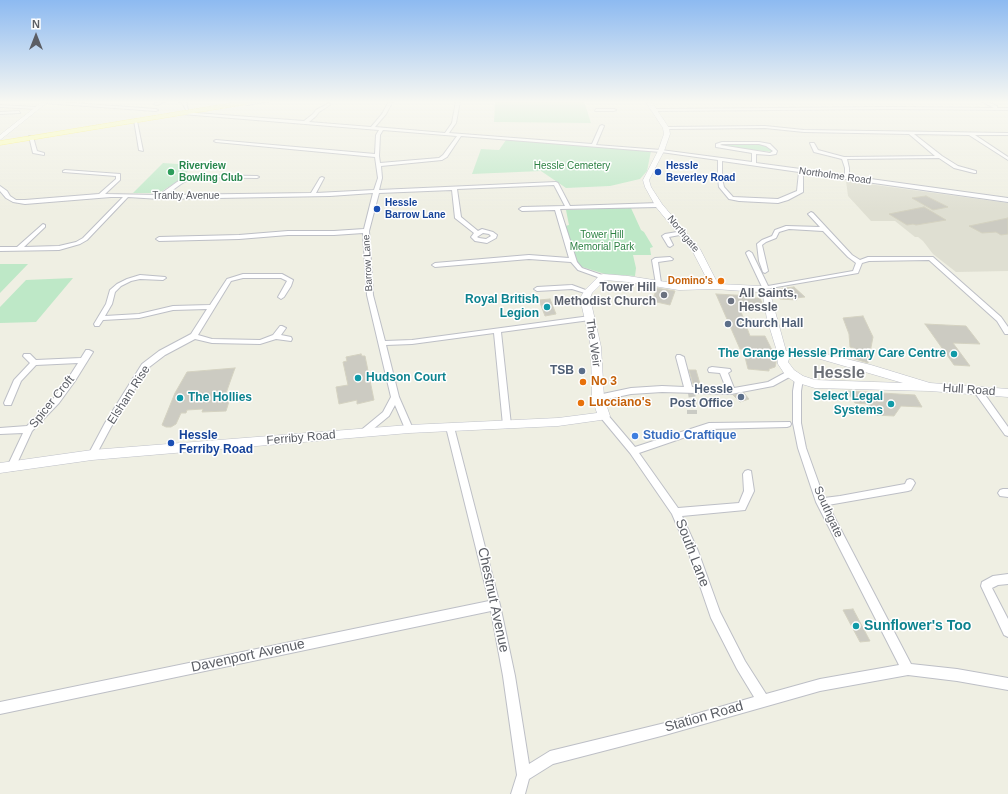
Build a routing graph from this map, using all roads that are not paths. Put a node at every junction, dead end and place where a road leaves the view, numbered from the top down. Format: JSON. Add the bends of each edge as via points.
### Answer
{"nodes":[{"id":1,"x":31,"y":138,"type":"joint"},
{"id":2,"x":139,"y":138,"type":"edge"},
{"id":3,"x":378,"y":138,"type":"edge"},
{"id":4,"x":458,"y":138,"type":"edge"},
{"id":5,"x":497,"y":138,"type":"edge"},
{"id":6,"x":597,"y":138,"type":"edge"},
{"id":7,"x":666,"y":138,"type":"edge"},
{"id":8,"x":916,"y":138,"type":"edge"},
{"id":9,"x":976,"y":138,"type":"edge"},
{"id":10,"x":216,"y":141,"type":"dead end"},
{"id":11,"x":0,"y":143,"type":"edge"},
{"id":12,"x":812,"y":144,"type":"dead end"},
{"id":13,"x":594,"y":146,"type":"junction"},
{"id":14,"x":141,"y":150,"type":"dead end"},
{"id":15,"x":661,"y":151,"type":"junction"},
{"id":16,"x":48,"y":152,"type":"dead end"},
{"id":17,"x":754,"y":152,"type":"junction"},
{"id":18,"x":377,"y":156,"type":"junction"},
{"id":19,"x":844,"y":158,"type":"junction"},
{"id":20,"x":940,"y":158,"type":"junction"},
{"id":21,"x":1008,"y":159,"type":"edge"},
{"id":22,"x":720,"y":160,"type":"junction"},
{"id":23,"x":754,"y":164,"type":"junction"},
{"id":24,"x":379,"y":166,"type":"junction"},
{"id":25,"x":65,"y":171,"type":"dead end"},
{"id":26,"x":801,"y":171,"type":"junction"},
{"id":27,"x":974,"y":172,"type":"dead end"},
{"id":28,"x":257,"y":177,"type":"dead end"},
{"id":29,"x":847,"y":177,"type":"junction"},
{"id":30,"x":322,"y":178,"type":"dead end"},
{"id":31,"x":0,"y":188,"type":"edge"},
{"id":32,"x":454,"y":189,"type":"junction"},
{"id":33,"x":377,"y":193,"type":"junction"},
{"id":34,"x":313,"y":194,"type":"junction"},
{"id":35,"x":101,"y":195,"type":"junction"},
{"id":36,"x":126,"y":196,"type":"junction"},
{"id":37,"x":160,"y":196,"type":"junction"},
{"id":38,"x":1008,"y":200,"type":"edge"},
{"id":39,"x":659,"y":205,"type":"junction"},
{"id":40,"x":568,"y":207,"type":"junction"},
{"id":41,"x":557,"y":208,"type":"junction"},
{"id":42,"x":522,"y":209,"type":"dead end"},
{"id":43,"x":811,"y":214,"type":"dead end"},
{"id":44,"x":44,"y":226,"type":"dead end"},
{"id":45,"x":825,"y":230,"type":"junction"},
{"id":46,"x":366,"y":231,"type":"junction"},
{"id":47,"x":477,"y":233,"type":"dead end"},
{"id":48,"x":683,"y":233,"type":"junction"},
{"id":49,"x":159,"y":239,"type":"dead end"},
{"id":50,"x":670,"y":245,"type":"dead end"},
{"id":51,"x":0,"y":249,"type":"edge"},
{"id":52,"x":18,"y":249,"type":"junction"},
{"id":53,"x":749,"y":253,"type":"dead end"},
{"id":54,"x":670,"y":259,"type":"dead end"},
{"id":55,"x":572,"y":260,"type":"junction"},
{"id":56,"x":859,"y":262,"type":"junction"},
{"id":57,"x":435,"y":265,"type":"dead end"},
{"id":58,"x":772,"y":269,"type":"dead end"},
{"id":59,"x":603,"y":277,"type":"junction"},
{"id":60,"x":163,"y":278,"type":"dead end"},
{"id":61,"x":658,"y":283,"type":"junction"},
{"id":62,"x":715,"y":286,"type":"junction"},
{"id":63,"x":763,"y":288,"type":"junction"},
{"id":64,"x":537,"y":289,"type":"dead end"},
{"id":65,"x":588,"y":292,"type":"junction"},
{"id":66,"x":281,"y":297,"type":"dead end"},
{"id":67,"x":213,"y":307,"type":"junction"},
{"id":68,"x":590,"y":318,"type":"junction"},
{"id":69,"x":998,"y":319,"type":"junction"},
{"id":70,"x":1008,"y":319,"type":"edge"},
{"id":71,"x":282,"y":328,"type":"dead end"},
{"id":72,"x":497,"y":330,"type":"junction"},
{"id":73,"x":1008,"y":332,"type":"edge"},
{"id":74,"x":194,"y":336,"type":"junction"},
{"id":75,"x":276,"y":337,"type":"junction"},
{"id":76,"x":288,"y":339,"type":"dead end"},
{"id":77,"x":381,"y":343,"type":"junction"},
{"id":78,"x":781,"y":348,"type":"junction"},
{"id":79,"x":89,"y":352,"type":"dead end"},
{"id":80,"x":794,"y":352,"type":"junction"},
{"id":81,"x":28,"y":356,"type":"dead end"},
{"id":82,"x":680,"y":358,"type":"dead end"},
{"id":83,"x":83,"y":360,"type":"junction"},
{"id":84,"x":783,"y":361,"type":"junction"},
{"id":85,"x":34,"y":362,"type":"junction"},
{"id":86,"x":712,"y":370,"type":"dead end"},
{"id":87,"x":878,"y":371,"type":"junction"},
{"id":88,"x":795,"y":376,"type":"junction"},
{"id":89,"x":880,"y":386,"type":"junction"},
{"id":90,"x":930,"y":387,"type":"junction"},
{"id":91,"x":688,"y":390,"type":"junction"},
{"id":92,"x":978,"y":391,"type":"junction"},
{"id":93,"x":732,"y":392,"type":"junction"},
{"id":94,"x":1008,"y":393,"type":"edge"},
{"id":95,"x":395,"y":397,"type":"junction"},
{"id":96,"x":598,"y":398,"type":"junction"},
{"id":97,"x":8,"y":403,"type":"dead end"},
{"id":98,"x":604,"y":416,"type":"junction"},
{"id":99,"x":787,"y":424,"type":"dead end"},
{"id":100,"x":507,"y":425,"type":"junction"},
{"id":101,"x":450,"y":427,"type":"junction"},
{"id":102,"x":29,"y":429,"type":"junction"},
{"id":103,"x":409,"y":429,"type":"junction"},
{"id":104,"x":0,"y":430,"type":"edge"},
{"id":105,"x":363,"y":433,"type":"junction"},
{"id":106,"x":1008,"y":433,"type":"edge"},
{"id":107,"x":633,"y":451,"type":"junction"},
{"id":108,"x":92,"y":455,"type":"junction"},
{"id":109,"x":6,"y":468,"type":"edge"},
{"id":110,"x":748,"y":474,"type":"dead end"},
{"id":111,"x":910,"y":483,"type":"dead end"},
{"id":112,"x":821,"y":502,"type":"junction"},
{"id":113,"x":676,"y":512,"type":"junction"},
{"id":114,"x":1008,"y":579,"type":"edge"},
{"id":115,"x":495,"y":605,"type":"junction"},
{"id":116,"x":1006,"y":628,"type":"edge"},
{"id":117,"x":908,"y":670,"type":"junction"},
{"id":118,"x":1008,"y":684,"type":"edge"},
{"id":119,"x":762,"y":700,"type":"junction"},
{"id":120,"x":0,"y":708,"type":"edge"},
{"id":121,"x":524,"y":775,"type":"junction"},
{"id":122,"x":518,"y":794,"type":"edge"}],
"edges":[{"from":1,"to":11,"type":"main road"},
{"from":1,"to":16,"type":"street","via":[[35,152]]},
{"from":2,"to":14,"type":"street"},
{"from":3,"to":18,"type":"street","name":"Barrow Lane"},
{"from":4,"to":24,"type":"street","via":[[440,159]]},
{"from":5,"to":13,"type":"street","name":"Northolme Road"},
{"from":6,"to":13,"type":"street"},
{"from":7,"to":15,"type":"street"},
{"from":8,"to":20,"type":"street"},
{"from":9,"to":21,"type":"street"},
{"from":10,"to":18,"type":"street"},
{"from":12,"to":19,"type":"street","via":[[816,150]]},
{"from":13,"to":15,"type":"street","name":"Northolme Road"},
{"from":15,"to":22,"type":"street","name":"Northolme Road"},
{"from":15,"to":39,"type":"street","name":"Northgate","via":[[646,180]]},
{"from":17,"to":17,"type":"street","via":[[721,147],[718,144],[766,144],[775,151],[770,154]]},
{"from":17,"to":23,"type":"street"},
{"from":18,"to":24,"type":"street","name":"Barrow Lane"},
{"from":19,"to":20,"type":"street"},
{"from":19,"to":29,"type":"street"},
{"from":20,"to":27,"type":"street","via":[[956,167]]},
{"from":22,"to":23,"type":"street","name":"Northolme Road"},
{"from":22,"to":26,"type":"street","via":[[722,187],[731,198],[738,199],[786,199],[800,192]]},
{"from":23,"to":26,"type":"street","name":"Northolme Road"},
{"from":24,"to":33,"type":"street","name":"Barrow Lane"},
{"from":25,"to":35,"type":"street","via":[[118,176]]},
{"from":26,"to":29,"type":"street","name":"Northolme Road"},
{"from":28,"to":37,"type":"street","via":[[192,176]]},
{"from":29,"to":38,"type":"street","name":"Northolme Road"},
{"from":30,"to":34,"type":"street"},
{"from":31,"to":35,"type":"street","name":"Tranby Avenue","via":[[15,201],[25,202]]},
{"from":32,"to":33,"type":"street","name":"Tranby Avenue"},
{"from":32,"to":40,"type":"street","name":"Tranby Avenue","via":[[556,184]]},
{"from":32,"to":47,"type":"street","via":[[458,218]]},
{"from":33,"to":34,"type":"street","name":"Tranby Avenue"},
{"from":33,"to":46,"type":"street","name":"Barrow Lane"},
{"from":34,"to":37,"type":"street","name":"Tranby Avenue"},
{"from":35,"to":36,"type":"street","name":"Tranby Avenue"},
{"from":36,"to":37,"type":"street","name":"Tranby Avenue"},
{"from":36,"to":52,"type":"street","via":[[85,240],[59,248]]},
{"from":39,"to":40,"type":"street"},
{"from":39,"to":48,"type":"street","name":"Northgate"},
{"from":40,"to":41,"type":"street"},
{"from":41,"to":42,"type":"street"},
{"from":41,"to":55,"type":"street"},
{"from":43,"to":45,"type":"street"},
{"from":44,"to":52,"type":"street"},
{"from":45,"to":56,"type":"street"},
{"from":45,"to":58,"type":"street","via":[[788,227],[776,231],[774,238],[764,241],[759,248],[765,270]]},
{"from":46,"to":49,"type":"street"},
{"from":46,"to":77,"type":"street","name":"Barrow Lane","via":[[370,295]]},
{"from":48,"to":50,"type":"street","via":[[665,236]]},
{"from":48,"to":62,"type":"street","name":"Northgate","via":[[697,251]]},
{"from":51,"to":52,"type":"street"},
{"from":53,"to":63,"type":"street"},
{"from":54,"to":61,"type":"street","via":[[654,260]]},
{"from":55,"to":57,"type":"street","via":[[530,257]]},
{"from":55,"to":59,"type":"street","via":[[580,269]]},
{"from":56,"to":63,"type":"street","via":[[856,272]]},
{"from":56,"to":69,"type":"street","via":[[879,258],[931,258]]},
{"from":59,"to":61,"type":"street"},
{"from":59,"to":65,"type":"street"},
{"from":60,"to":67,"type":"street","via":[[140,277],[119,285],[112,291],[109,304],[99,321],[173,308]]},
{"from":61,"to":62,"type":"street"},
{"from":62,"to":63,"type":"street"},
{"from":63,"to":78,"type":"street"},
{"from":64,"to":65,"type":"street","via":[[572,287]]},
{"from":65,"to":68,"type":"street","name":"The Weir","via":[[585,298]]},
{"from":66,"to":67,"type":"street","name":"Elsham Rise","via":[[290,280],[282,276],[243,276],[229,280]]},
{"from":67,"to":74,"type":"street","name":"Elsham Rise"},
{"from":68,"to":72,"type":"street"},
{"from":68,"to":96,"type":"street","name":"The Weir","via":[[596,348]]},
{"from":69,"to":70,"type":"street"},
{"from":69,"to":73,"type":"street"},
{"from":71,"to":75,"type":"street"},
{"from":72,"to":77,"type":"street","via":[[412,342]]},
{"from":72,"to":100,"type":"street"},
{"from":74,"to":75,"type":"street","via":[[212,341],[260,342]]},
{"from":74,"to":108,"type":"street","name":"Elsham Rise","via":[[162,353],[145,366]]},
{"from":75,"to":76,"type":"street"},
{"from":77,"to":95,"type":"street","name":"Barrow Lane"},
{"from":78,"to":80,"type":"street"},
{"from":78,"to":84,"type":"street"},
{"from":79,"to":83,"type":"street"},
{"from":80,"to":84,"type":"street","via":[[786,354]]},
{"from":80,"to":87,"type":"street","via":[[810,353]]},
{"from":81,"to":85,"type":"street"},
{"from":82,"to":91,"type":"street"},
{"from":83,"to":85,"type":"street","name":"Spicer Croft"},
{"from":83,"to":102,"type":"street","name":"Spicer Croft","via":[[56,401]]},
{"from":84,"to":88,"type":"street"},
{"from":85,"to":97,"type":"street","via":[[18,380]]},
{"from":86,"to":93,"type":"street","via":[[726,371]]},
{"from":87,"to":89,"type":"street"},
{"from":87,"to":90,"type":"street"},
{"from":88,"to":89,"type":"street","via":[[815,384]]},
{"from":88,"to":93,"type":"street"},
{"from":88,"to":112,"type":"street","name":"Southgate","via":[[797,423],[802,448]]},
{"from":89,"to":90,"type":"street"},
{"from":90,"to":92,"type":"street","name":"Hull Road"},
{"from":91,"to":93,"type":"street"},
{"from":91,"to":96,"type":"street","via":[[631,391]]},
{"from":92,"to":94,"type":"street","name":"Hull Road"},
{"from":92,"to":106,"type":"street"},
{"from":95,"to":103,"type":"street","name":"Barrow Lane"},
{"from":95,"to":105,"type":"street","via":[[386,414]]},
{"from":96,"to":98,"type":"street","name":"The Weir"},
{"from":98,"to":100,"type":"street","name":"Ferriby Road"},
{"from":98,"to":107,"type":"street","name":"South Lane"},
{"from":99,"to":107,"type":"street","via":[[709,426]]},
{"from":100,"to":101,"type":"street","name":"Ferriby Road"},
{"from":101,"to":103,"type":"street","name":"Ferriby Road"},
{"from":101,"to":115,"type":"street","name":"Chestnut Avenue"},
{"from":102,"to":104,"type":"street"},
{"from":102,"to":109,"type":"street","name":"Spicer Croft"},
{"from":103,"to":105,"type":"street","name":"Ferriby Road"},
{"from":105,"to":108,"type":"street","name":"Ferriby Road"},
{"from":107,"to":113,"type":"street","name":"South Lane"},
{"from":108,"to":109,"type":"street","name":"Ferriby Road"},
{"from":110,"to":113,"type":"street","via":[[749,491],[742,507]]},
{"from":111,"to":112,"type":"street","via":[[908,487]]},
{"from":112,"to":117,"type":"street","name":"Southgate"},
{"from":113,"to":119,"type":"street","name":"South Lane","via":[[715,614]]},
{"from":114,"to":116,"type":"street","via":[[997,580],[986,586]]},
{"from":115,"to":120,"type":"street","name":"Davenport Avenue"},
{"from":115,"to":121,"type":"street","name":"Chestnut Avenue"},
{"from":117,"to":118,"type":"street","name":"Station Road"},
{"from":117,"to":119,"type":"street","name":"Station Road","via":[[820,686]]},
{"from":119,"to":121,"type":"street","name":"Station Road","via":[[665,729],[550,758]]},
{"from":121,"to":122,"type":"street"}]}
